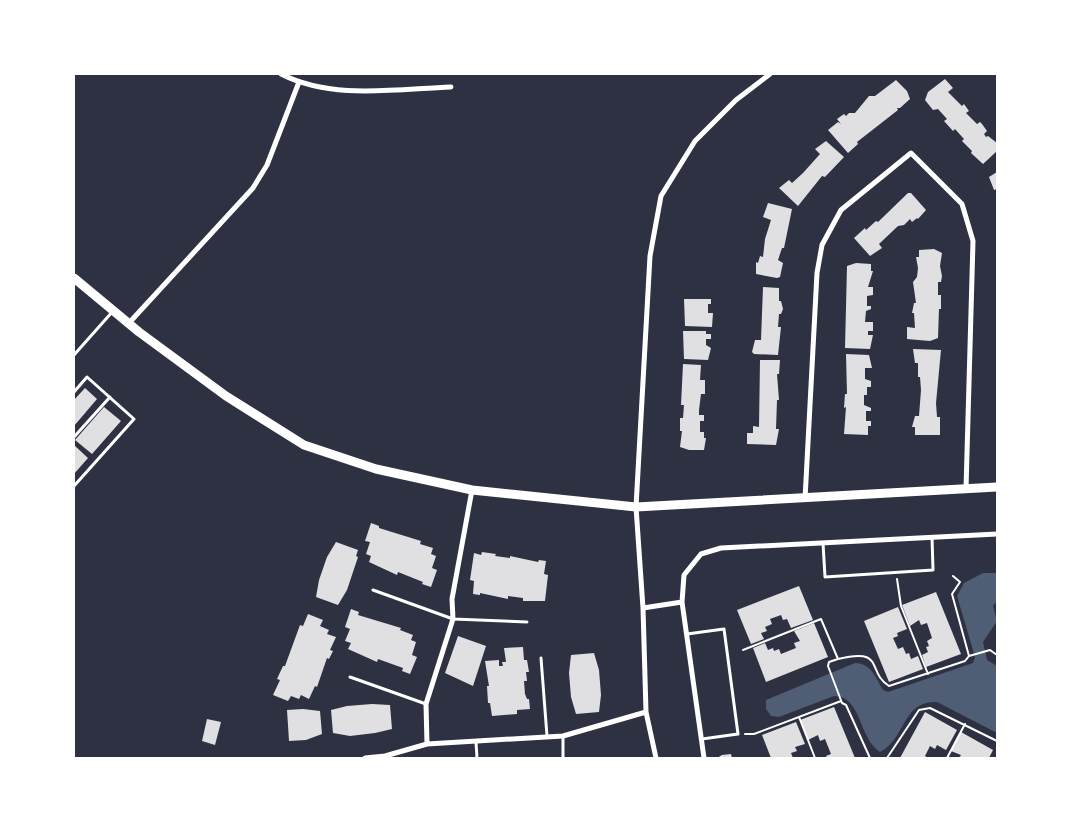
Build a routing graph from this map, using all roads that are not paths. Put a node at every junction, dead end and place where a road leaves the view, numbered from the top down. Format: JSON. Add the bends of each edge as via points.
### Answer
{"nodes":[{"id":1,"x":281,"y":74,"type":"edge"},
{"id":2,"x":770,"y":74,"type":"edge"},
{"id":3,"x":298,"y":82,"type":"junction"},
{"id":4,"x":451,"y":87,"type":"dead end"},
{"id":5,"x":74,"y":278,"type":"edge"},
{"id":6,"x":113,"y":310,"type":"junction"},
{"id":7,"x":129,"y":323,"type":"junction"},
{"id":8,"x":74,"y":355,"type":"edge"},
{"id":9,"x":74,"y":392,"type":"edge"},
{"id":10,"x":110,"y":397,"type":"junction"},
{"id":11,"x":74,"y":437,"type":"edge"},
{"id":12,"x":74,"y":486,"type":"edge"},
{"id":13,"x":997,"y":487,"type":"edge"},
{"id":14,"x":966,"y":489,"type":"junction"},
{"id":15,"x":472,"y":490,"type":"junction"},
{"id":16,"x":804,"y":499,"type":"junction"},
{"id":17,"x":636,"y":508,"type":"junction"},
{"id":18,"x":997,"y":534,"type":"edge"},
{"id":19,"x":932,"y":537,"type":"junction"},
{"id":20,"x":823,"y":542,"type":"junction"},
{"id":21,"x":373,"y":590,"type":"dead end"},
{"id":22,"x":682,"y":602,"type":"junction"},
{"id":23,"x":643,"y":608,"type":"junction"},
{"id":24,"x":452,"y":619,"type":"junction"},
{"id":25,"x":527,"y":622,"type":"dead end"},
{"id":26,"x":686,"y":634,"type":"junction"},
{"id":27,"x":541,"y":658,"type":"dead end"},
{"id":28,"x":350,"y":677,"type":"dead end"},
{"id":29,"x":426,"y":704,"type":"junction"},
{"id":30,"x":646,"y":712,"type":"junction"},
{"id":31,"x":548,"y":736,"type":"junction"},
{"id":32,"x":563,"y":736,"type":"junction"},
{"id":33,"x":702,"y":739,"type":"junction"},
{"id":34,"x":476,"y":741,"type":"junction"},
{"id":35,"x":427,"y":744,"type":"junction"},
{"id":36,"x":385,"y":757,"type":"edge"},
{"id":37,"x":365,"y":758,"type":"edge"},
{"id":38,"x":477,"y":758,"type":"edge"},
{"id":39,"x":563,"y":758,"type":"edge"},
{"id":40,"x":656,"y":758,"type":"edge"},
{"id":41,"x":704,"y":758,"type":"edge"}],
"edges":[{"from":1,"to":3,"type":"street"},
{"from":2,"to":17,"type":"street","via":[[736,100],[695,141],[661,196],[650,256]]},
{"from":3,"to":4,"type":"street","via":[[340,90]]},
{"from":3,"to":7,"type":"street","via":[[267,165],[253,188]]},
{"from":5,"to":6,"type":"main road"},
{"from":6,"to":7,"type":"main road"},
{"from":6,"to":8,"type":"lane"},
{"from":7,"to":15,"type":"main road","via":[[226,396],[304,445],[376,469]]},
{"from":9,"to":10,"type":"lane","via":[[87,377]]},
{"from":10,"to":11,"type":"lane"},
{"from":10,"to":12,"type":"lane","via":[[134,419]]},
{"from":13,"to":14,"type":"main road"},
{"from":14,"to":16,"type":"main road"},
{"from":14,"to":16,"type":"street","via":[[973,241],[962,204],[911,153],[841,210],[822,245],[816,273]]},
{"from":15,"to":17,"type":"main road"},
{"from":15,"to":24,"type":"street","via":[[452,599]]},
{"from":16,"to":17,"type":"main road"},
{"from":17,"to":23,"type":"street"},
{"from":18,"to":19,"type":"street"},
{"from":19,"to":20,"type":"street"},
{"from":19,"to":20,"type":"lane","via":[[933,570],[826,577]]},
{"from":20,"to":22,"type":"street","via":[[721,548],[701,554],[684,575]]},
{"from":21,"to":24,"type":"lane"},
{"from":22,"to":23,"type":"street"},
{"from":22,"to":26,"type":"street"},
{"from":23,"to":30,"type":"street"},
{"from":24,"to":25,"type":"lane"},
{"from":24,"to":29,"type":"street"},
{"from":26,"to":33,"type":"street"},
{"from":26,"to":33,"type":"lane","via":[[724,629],[738,734]]},
{"from":27,"to":31,"type":"lane"},
{"from":28,"to":29,"type":"lane"},
{"from":29,"to":35,"type":"street"},
{"from":30,"to":32,"type":"street"},
{"from":30,"to":40,"type":"street"},
{"from":31,"to":32,"type":"street"},
{"from":31,"to":34,"type":"street"},
{"from":32,"to":39,"type":"lane"},
{"from":33,"to":41,"type":"street"},
{"from":34,"to":35,"type":"street"},
{"from":34,"to":38,"type":"lane"},
{"from":35,"to":36,"type":"street"},
{"from":36,"to":37,"type":"street"}]}
